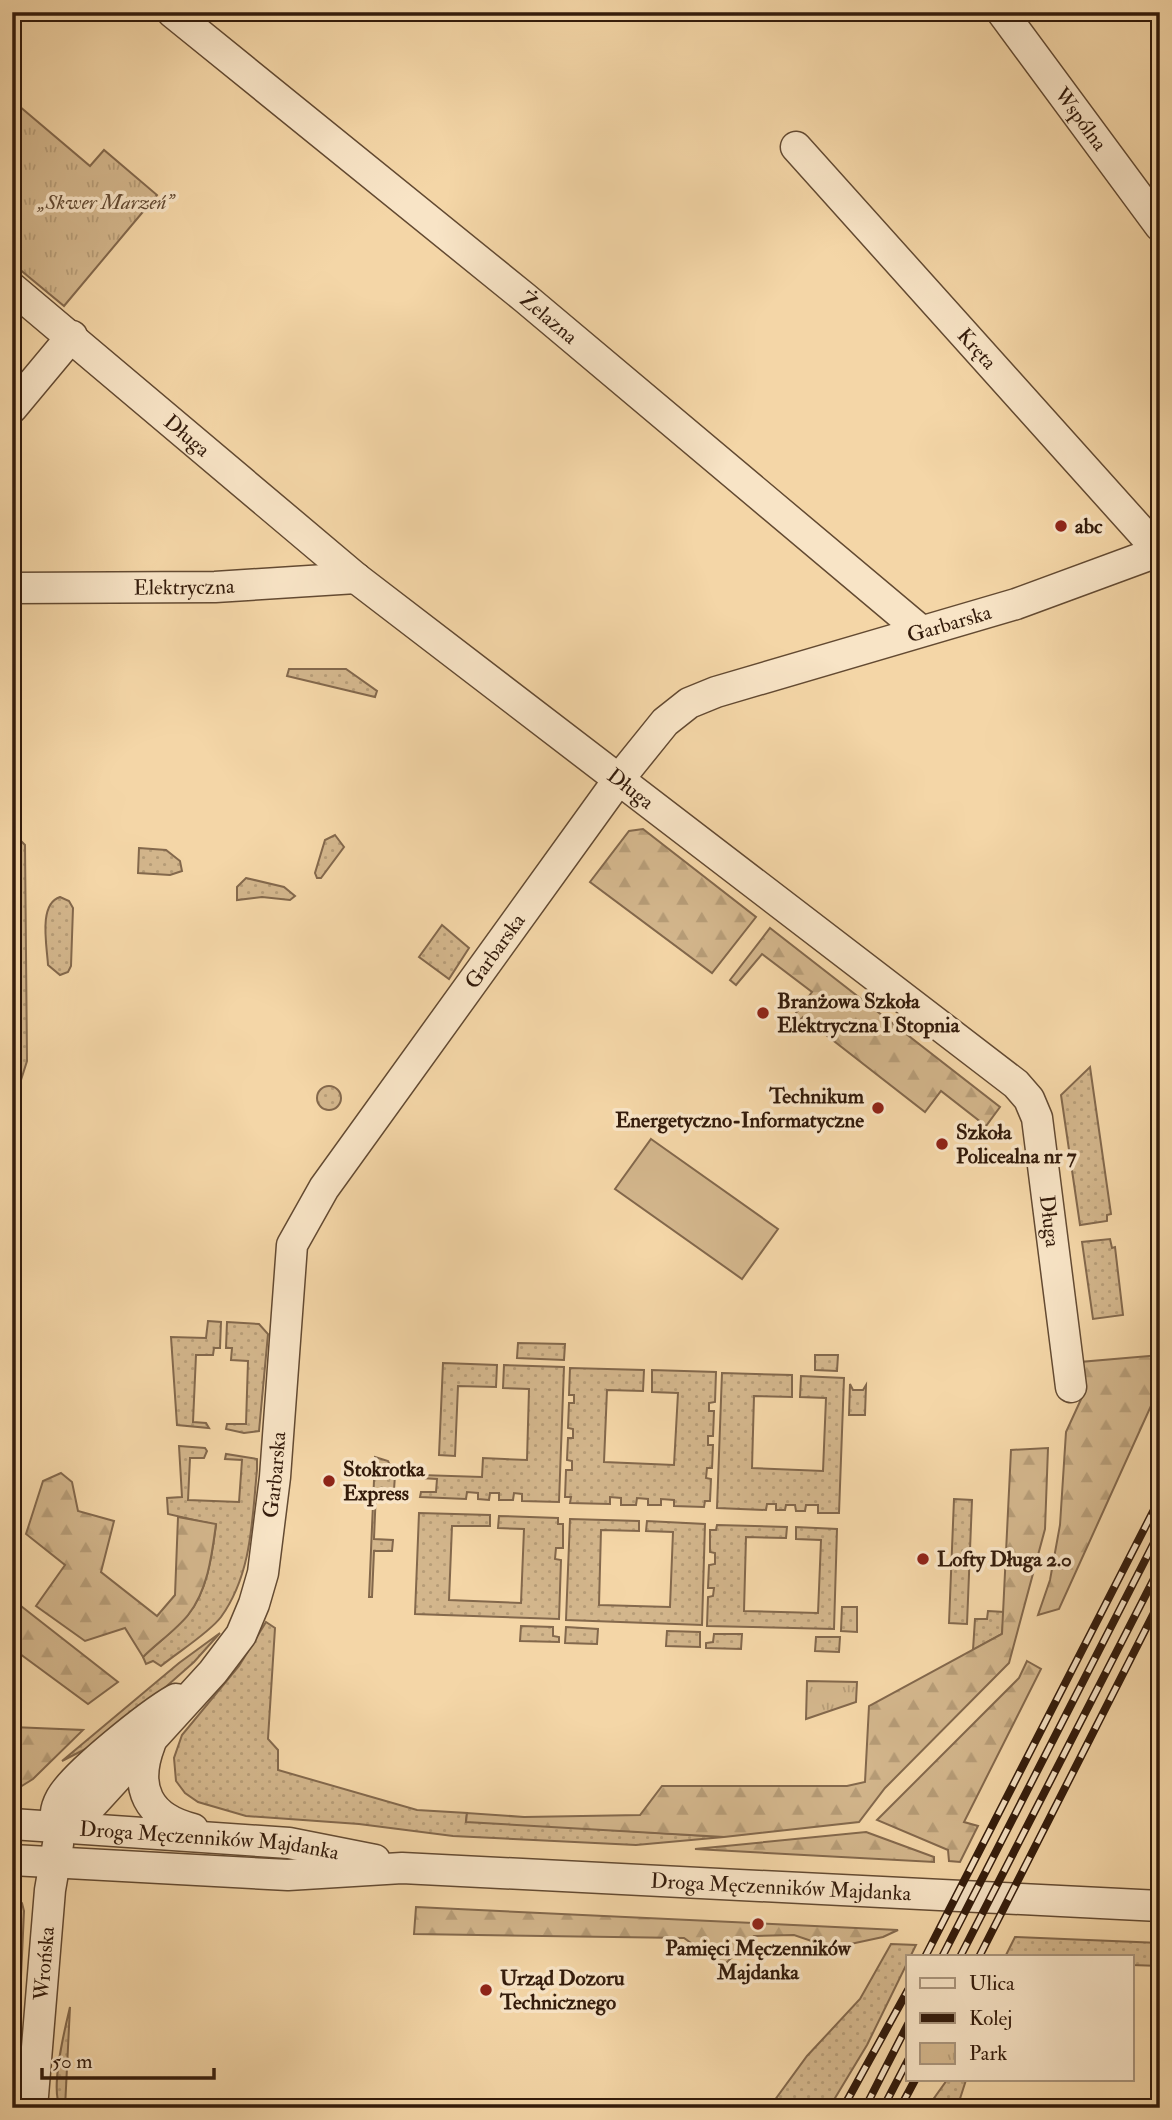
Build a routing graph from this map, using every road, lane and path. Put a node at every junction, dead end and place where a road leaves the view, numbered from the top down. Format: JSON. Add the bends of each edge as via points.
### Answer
{"nodes":[{"id":1,"x":1002,"y":12,"type":"edge"},
{"id":2,"x":177,"y":14,"type":"edge"},
{"id":3,"x":796,"y":147,"type":"dead end"},
{"id":4,"x":1160,"y":226,"type":"edge"},
{"id":5,"x":12,"y":288,"type":"edge"},
{"id":6,"x":72,"y":336,"type":"junction"},
{"id":7,"x":12,"y":408,"type":"edge"},
{"id":8,"x":1157,"y":552,"type":"edge"},
{"id":9,"x":356,"y":578,"type":"junction"},
{"id":10,"x":12,"y":588,"type":"edge"},
{"id":11,"x":920,"y":630,"type":"junction"},
{"id":12,"x":619,"y":779,"type":"junction"},
{"id":13,"x":1071,"y":1387,"type":"dead end"},
{"id":14,"x":206,"y":1681,"type":"junction"},
{"id":15,"x":150,"y":1744,"type":"junction"},
{"id":16,"x":12,"y":1824,"type":"edge"},
{"id":17,"x":59,"y":1828,"type":"junction"},
{"id":18,"x":255,"y":1842,"type":"junction"},
{"id":19,"x":12,"y":1860,"type":"edge"},
{"id":20,"x":56,"y":1861,"type":"junction"},
{"id":21,"x":402,"y":1868,"type":"junction"},
{"id":22,"x":1160,"y":1906,"type":"edge"},
{"id":23,"x":26,"y":2098,"type":"edge"}],
"edges":[{"from":1,"to":4,"type":"street","name":"Wspólna"},
{"from":2,"to":11,"type":"street","name":"Żelazna"},
{"from":3,"to":8,"type":"street","name":"Kręta"},
{"from":5,"to":6,"type":"street","name":"Długa"},
{"from":6,"to":7,"type":"street"},
{"from":6,"to":9,"type":"street","name":"Długa"},
{"from":8,"to":11,"type":"street","name":"Garbarska","via":[[1016,604]]},
{"from":9,"to":10,"type":"street","name":"Elektryczna","via":[[215,586]]},
{"from":9,"to":12,"type":"street","name":"Długa"},
{"from":11,"to":12,"type":"street","name":"Garbarska","via":[[689,703],[665,722]]},
{"from":12,"to":13,"type":"street","name":"Długa","via":[[1016,1084],[1029,1099],[1037,1118]]},
{"from":12,"to":14,"type":"street","name":"Garbarska","via":[[369,1123],[292,1245],[263,1573],[241,1635]]},
{"from":14,"to":15,"type":"street","name":"Garbarska"},
{"from":14,"to":17,"type":"street","name":"Garbarska","via":[[153,1712],[71,1784],[57,1808]]},
{"from":15,"to":17,"type":"street","name":"Garbarska","via":[[79,1819]]},
{"from":15,"to":18,"type":"street","name":"Garbarska","via":[[142,1763],[142,1785],[164,1820]]},
{"from":16,"to":17,"type":"street","name":"Droga Męczenników Majdanka"},
{"from":17,"to":18,"type":"street","name":"Droga Męczenników Majdanka"},
{"from":17,"to":20,"type":"street","name":"Wrońska"},
{"from":18,"to":21,"type":"street","name":"Droga Męczenników Majdanka","via":[[351,1853]]},
{"from":19,"to":20,"type":"street","name":"Droga Męczenników Majdanka"},
{"from":20,"to":21,"type":"street","name":"Droga Męczenników Majdanka","via":[[288,1875]]},
{"from":20,"to":23,"type":"street","name":"Wrońska"},
{"from":21,"to":22,"type":"street","name":"Droga Męczenników Majdanka"}]}
